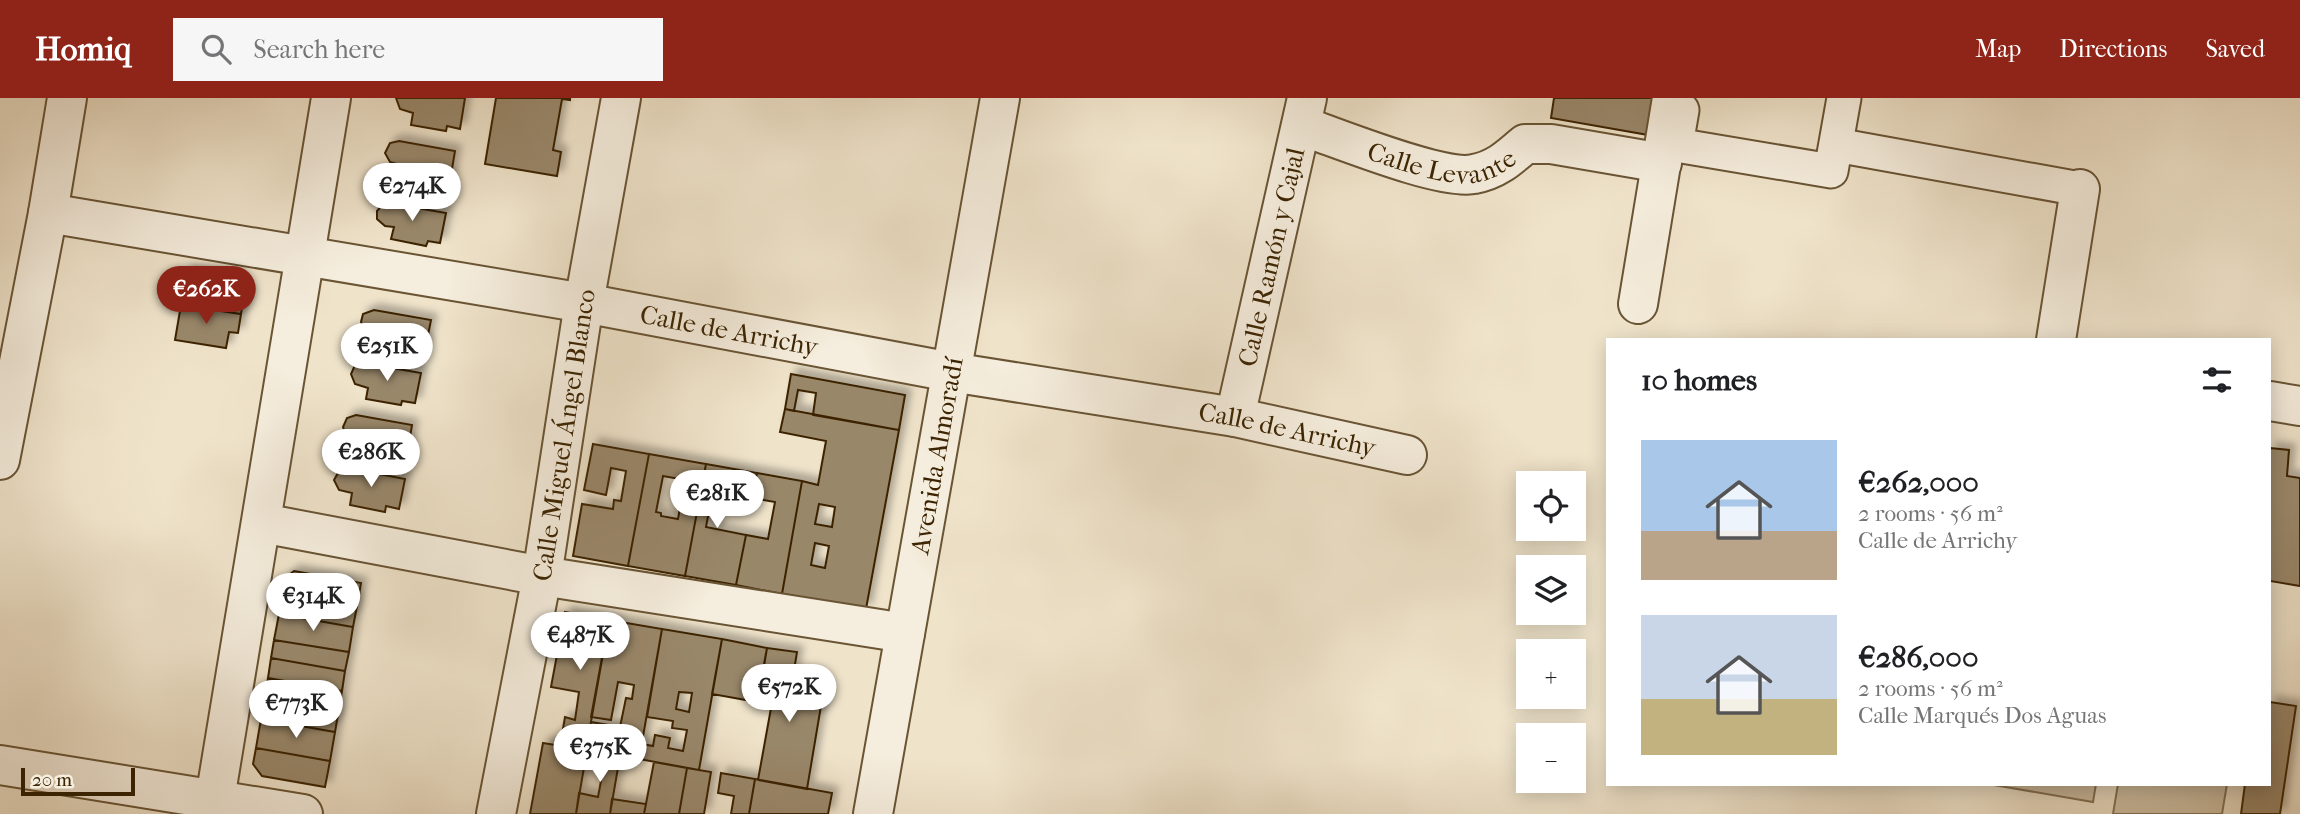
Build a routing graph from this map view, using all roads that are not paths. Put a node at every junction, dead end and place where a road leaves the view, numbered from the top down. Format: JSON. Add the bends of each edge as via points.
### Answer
{"nodes":[{"id":1,"x":67,"y":98,"type":"edge"},
{"id":2,"x":331,"y":98,"type":"edge"},
{"id":3,"x":621,"y":98,"type":"edge"},
{"id":4,"x":1000,"y":98,"type":"edge"},
{"id":5,"x":1672,"y":98,"type":"edge"},
{"id":6,"x":1684,"y":98,"type":"edge"},
{"id":7,"x":1844,"y":98,"type":"edge"},
{"id":8,"x":1305,"y":112,"type":"edge"},
{"id":9,"x":1836,"y":145,"type":"junction"},
{"id":10,"x":1662,"y":163,"type":"junction"},
{"id":11,"x":2080,"y":190,"type":"joint"},
{"id":12,"x":48,"y":213,"type":"junction"},
{"id":13,"x":303,"y":257,"type":"junction"},
{"id":14,"x":583,"y":303,"type":"junction"},
{"id":15,"x":1638,"y":304,"type":"dead end"},
{"id":16,"x":2056,"y":338,"type":"edge"},
{"id":17,"x":951,"y":372,"type":"junction"},
{"id":18,"x":2271,"y":401,"type":"edge"},
{"id":19,"x":2300,"y":406,"type":"edge"},
{"id":20,"x":1235,"y":417,"type":"junction"},
{"id":21,"x":1407,"y":455,"type":"dead end"},
{"id":22,"x":0,"y":460,"type":"edge"},
{"id":23,"x":262,"y":523,"type":"junction"},
{"id":24,"x":542,"y":576,"type":"junction"},
{"id":25,"x":905,"y":633,"type":"junction"},
{"id":26,"x":0,"y":765,"type":"edge"},
{"id":27,"x":215,"y":799,"type":"junction"},
{"id":28,"x":303,"y":814,"type":"edge"},
{"id":29,"x":496,"y":814,"type":"edge"},
{"id":30,"x":873,"y":814,"type":"edge"}],
"edges":[{"from":1,"to":12,"type":"street"},
{"from":2,"to":13,"type":"street"},
{"from":3,"to":14,"type":"street","name":"Calle Miguel Ángel Blanco"},
{"from":4,"to":17,"type":"street","name":"Avenida Almoradí"},
{"from":5,"to":10,"type":"street"},
{"from":6,"to":9,"type":"street","via":[[1676,145],[1831,171]]},
{"from":7,"to":9,"type":"street"},
{"from":8,"to":10,"type":"street","name":"Calle Levante","via":[[1436,171],[1472,175],[1501,165],[1525,144],[1551,144]]},
{"from":8,"to":20,"type":"street","name":"Calle Ramón y Cajal"},
{"from":9,"to":11,"type":"street"},
{"from":10,"to":15,"type":"street"},
{"from":11,"to":16,"type":"street"},
{"from":12,"to":13,"type":"street","name":"Calle de Arrichy"},
{"from":12,"to":22,"type":"street"},
{"from":13,"to":14,"type":"street","name":"Calle de Arrichy"},
{"from":13,"to":23,"type":"street"},
{"from":14,"to":17,"type":"street","name":"Calle de Arrichy"},
{"from":14,"to":24,"type":"street","name":"Calle Miguel Ángel Blanco"},
{"from":17,"to":20,"type":"street","name":"Calle de Arrichy"},
{"from":17,"to":25,"type":"street","name":"Avenida Almoradí"},
{"from":18,"to":19,"type":"street"},
{"from":20,"to":21,"type":"street","name":"Calle de Arrichy"},
{"from":23,"to":24,"type":"street"},
{"from":23,"to":27,"type":"street"},
{"from":24,"to":25,"type":"street"},
{"from":24,"to":29,"type":"street","name":"Calle Miguel Ángel Blanco"},
{"from":25,"to":30,"type":"street","name":"Avenida Almoradí"},
{"from":26,"to":27,"type":"street"},
{"from":27,"to":28,"type":"street"}]}
